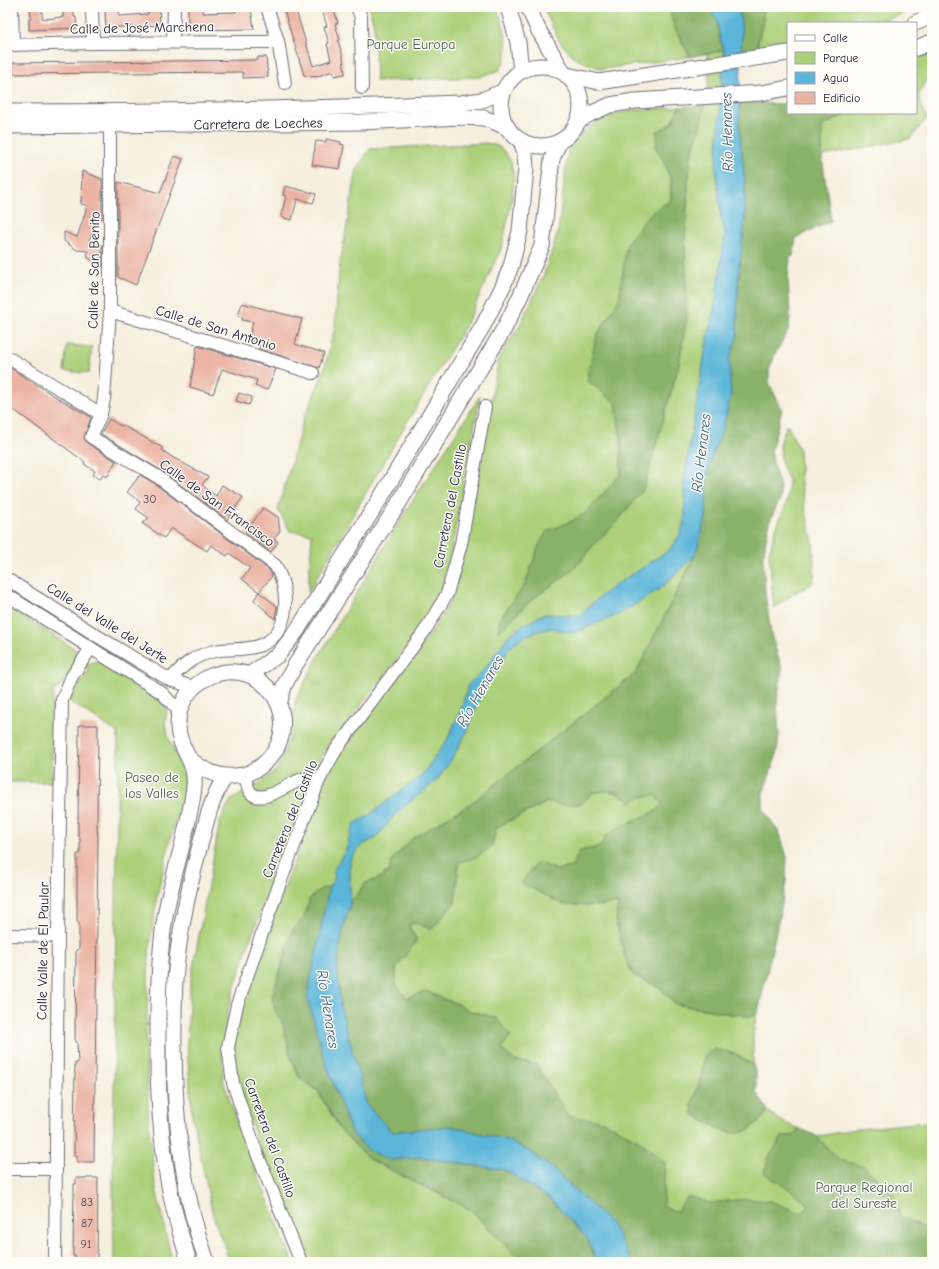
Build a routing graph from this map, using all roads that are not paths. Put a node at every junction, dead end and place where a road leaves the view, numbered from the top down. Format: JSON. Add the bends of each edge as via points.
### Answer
{"nodes":[{"id":1,"x":12,"y":7,"type":"edge"},
{"id":2,"x":92,"y":7,"type":"edge"},
{"id":3,"x":174,"y":7,"type":"edge"},
{"id":4,"x":267,"y":7,"type":"edge"},
{"id":5,"x":357,"y":7,"type":"edge"},
{"id":6,"x":508,"y":7,"type":"edge"},
{"id":7,"x":528,"y":7,"type":"edge"},
{"id":8,"x":278,"y":41,"type":"junction"},
{"id":9,"x":173,"y":42,"type":"junction"},
{"id":10,"x":932,"y":42,"type":"edge"},
{"id":11,"x":93,"y":43,"type":"junction"},
{"id":12,"x":10,"y":45,"type":"edge"},
{"id":13,"x":917,"y":48,"type":"edge"},
{"id":14,"x":786,"y":53,"type":"edge"},
{"id":15,"x":521,"y":71,"type":"junction"},
{"id":16,"x":565,"y":74,"type":"junction"},
{"id":17,"x":284,"y":83,"type":"dead end"},
{"id":18,"x":362,"y":88,"type":"dead end"},
{"id":19,"x":787,"y":88,"type":"edge"},
{"id":20,"x":504,"y":92,"type":"junction"},
{"id":21,"x":7,"y":112,"type":"edge"},
{"id":22,"x":578,"y":121,"type":"junction"},
{"id":23,"x":7,"y":126,"type":"edge"},
{"id":24,"x":110,"y":126,"type":"junction"},
{"id":25,"x":508,"y":128,"type":"junction"},
{"id":26,"x":521,"y":141,"type":"junction"},
{"id":27,"x":559,"y":142,"type":"junction"},
{"id":28,"x":110,"y":311,"type":"junction"},
{"id":29,"x":7,"y":357,"type":"edge"},
{"id":30,"x":313,"y":373,"type":"dead end"},
{"id":31,"x":485,"y":407,"type":"dead end"},
{"id":32,"x":101,"y":414,"type":"junction"},
{"id":33,"x":7,"y":579,"type":"edge"},
{"id":34,"x":7,"y":594,"type":"edge"},
{"id":35,"x":91,"y":648,"type":"junction"},
{"id":36,"x":249,"y":675,"type":"junction"},
{"id":37,"x":170,"y":680,"type":"junction"},
{"id":38,"x":193,"y":687,"type":"junction"},
{"id":39,"x":279,"y":704,"type":"junction"},
{"id":40,"x":179,"y":711,"type":"junction"},
{"id":41,"x":190,"y":758,"type":"junction"},
{"id":42,"x":245,"y":774,"type":"junction"},
{"id":43,"x":224,"y":776,"type":"junction"},
{"id":44,"x":319,"y":780,"type":"junction"},
{"id":45,"x":7,"y":935,"type":"edge"},
{"id":46,"x":58,"y":936,"type":"junction"},
{"id":47,"x":7,"y":1169,"type":"edge"},
{"id":48,"x":56,"y":1169,"type":"junction"},
{"id":49,"x":55,"y":1262,"type":"edge"},
{"id":50,"x":189,"y":1262,"type":"edge"},
{"id":51,"x":207,"y":1262,"type":"edge"},
{"id":52,"x":301,"y":1262,"type":"edge"}],
"edges":[{"from":1,"to":12,"type":"street"},
{"from":2,"to":11,"type":"street"},
{"from":3,"to":9,"type":"street"},
{"from":4,"to":8,"type":"street"},
{"from":5,"to":18,"type":"street","via":[[361,17]]},
{"from":6,"to":15,"type":"main road","via":[[518,42]]},
{"from":7,"to":16,"type":"main road"},
{"from":8,"to":9,"type":"street","name":"Calle de José Marchena"},
{"from":8,"to":17,"type":"street"},
{"from":9,"to":11,"type":"street","name":"Calle de José Marchena"},
{"from":10,"to":13,"type":"main road"},
{"from":11,"to":12,"type":"street","name":"Calle de José Marchena"},
{"from":14,"to":16,"type":"main road","via":[[599,82]]},
{"from":15,"to":16,"type":"main road","via":[[545,66]]},
{"from":15,"to":20,"type":"main road","via":[[511,80]]},
{"from":16,"to":22,"type":"main road","via":[[576,87],[581,101]]},
{"from":19,"to":22,"type":"main road","via":[[761,93],[635,100],[610,105]]},
{"from":20,"to":21,"type":"main road","name":"Carretera de Loeches","via":[[482,100],[461,103],[281,109]]},
{"from":20,"to":25,"type":"main road","via":[[501,110]]},
{"from":22,"to":27,"type":"main road","via":[[571,133]]},
{"from":23,"to":24,"type":"main road","name":"Carretera de Loeches"},
{"from":24,"to":25,"type":"main road","name":"Carretera de Loeches","via":[[362,122],[461,117],[484,118]]},
{"from":24,"to":28,"type":"street","name":"Calle de San Benito"},
{"from":25,"to":26,"type":"main road"},
{"from":26,"to":27,"type":"main road","via":[[540,146]]},
{"from":26,"to":36,"type":"main road","via":[[526,168],[520,231],[511,266],[484,324],[381,497],[296,632],[278,655]]},
{"from":27,"to":39,"type":"main road","via":[[552,159],[542,246],[519,299],[504,329],[397,506],[294,667],[284,686]]},
{"from":28,"to":30,"type":"street","name":"Calle de San Antonio"},
{"from":28,"to":32,"type":"street","name":"Calle de San Benito"},
{"from":29,"to":32,"type":"street"},
{"from":31,"to":44,"type":"street","name":"Carretera del Castillo","via":[[461,544],[447,594],[424,632],[337,748]]},
{"from":32,"to":37,"type":"street","name":"Calle de San Francisco","via":[[91,437],[158,476],[275,565],[280,573],[285,608],[282,626],[272,637],[261,645],[216,651],[195,658],[183,665]]},
{"from":33,"to":37,"type":"street","name":"Calle del Valle del Jerte"},
{"from":34,"to":35,"type":"street","name":"Calle del Valle del Jerte"},
{"from":35,"to":40,"type":"street","name":"Calle del Valle del Jerte","via":[[153,687]]},
{"from":35,"to":46,"type":"street","name":"Calle Valle de El Paular","via":[[72,676],[62,700]]},
{"from":36,"to":38,"type":"main road","via":[[220,673],[201,680]]},
{"from":36,"to":39,"type":"main road","via":[[267,687]]},
{"from":37,"to":38,"type":"street","name":"Calle del Valle del Jerte"},
{"from":38,"to":40,"type":"main road"},
{"from":39,"to":42,"type":"main road","via":[[282,722],[276,749],[261,767]]},
{"from":40,"to":41,"type":"main road","via":[[178,728],[181,744]]},
{"from":41,"to":43,"type":"main road","via":[[199,767]]},
{"from":41,"to":50,"type":"main road","via":[[194,769],[191,806],[166,912],[158,978],[160,1123],[174,1209]]},
{"from":42,"to":43,"type":"main road"},
{"from":42,"to":44,"type":"street","via":[[249,790],[258,797],[274,793],[302,779]]},
{"from":43,"to":51,"type":"main road","via":[[211,804],[194,869],[181,930],[175,982],[175,1098],[183,1170]]},
{"from":44,"to":52,"type":"street","name":"Carretera del Castillo","via":[[241,991],[228,1047],[233,1083],[256,1151]]},
{"from":45,"to":46,"type":"street"},
{"from":46,"to":48,"type":"street","name":"Calle Valle de El Paular"},
{"from":47,"to":48,"type":"street"},
{"from":48,"to":49,"type":"street","name":"Calle Valle de El Paular"}]}
